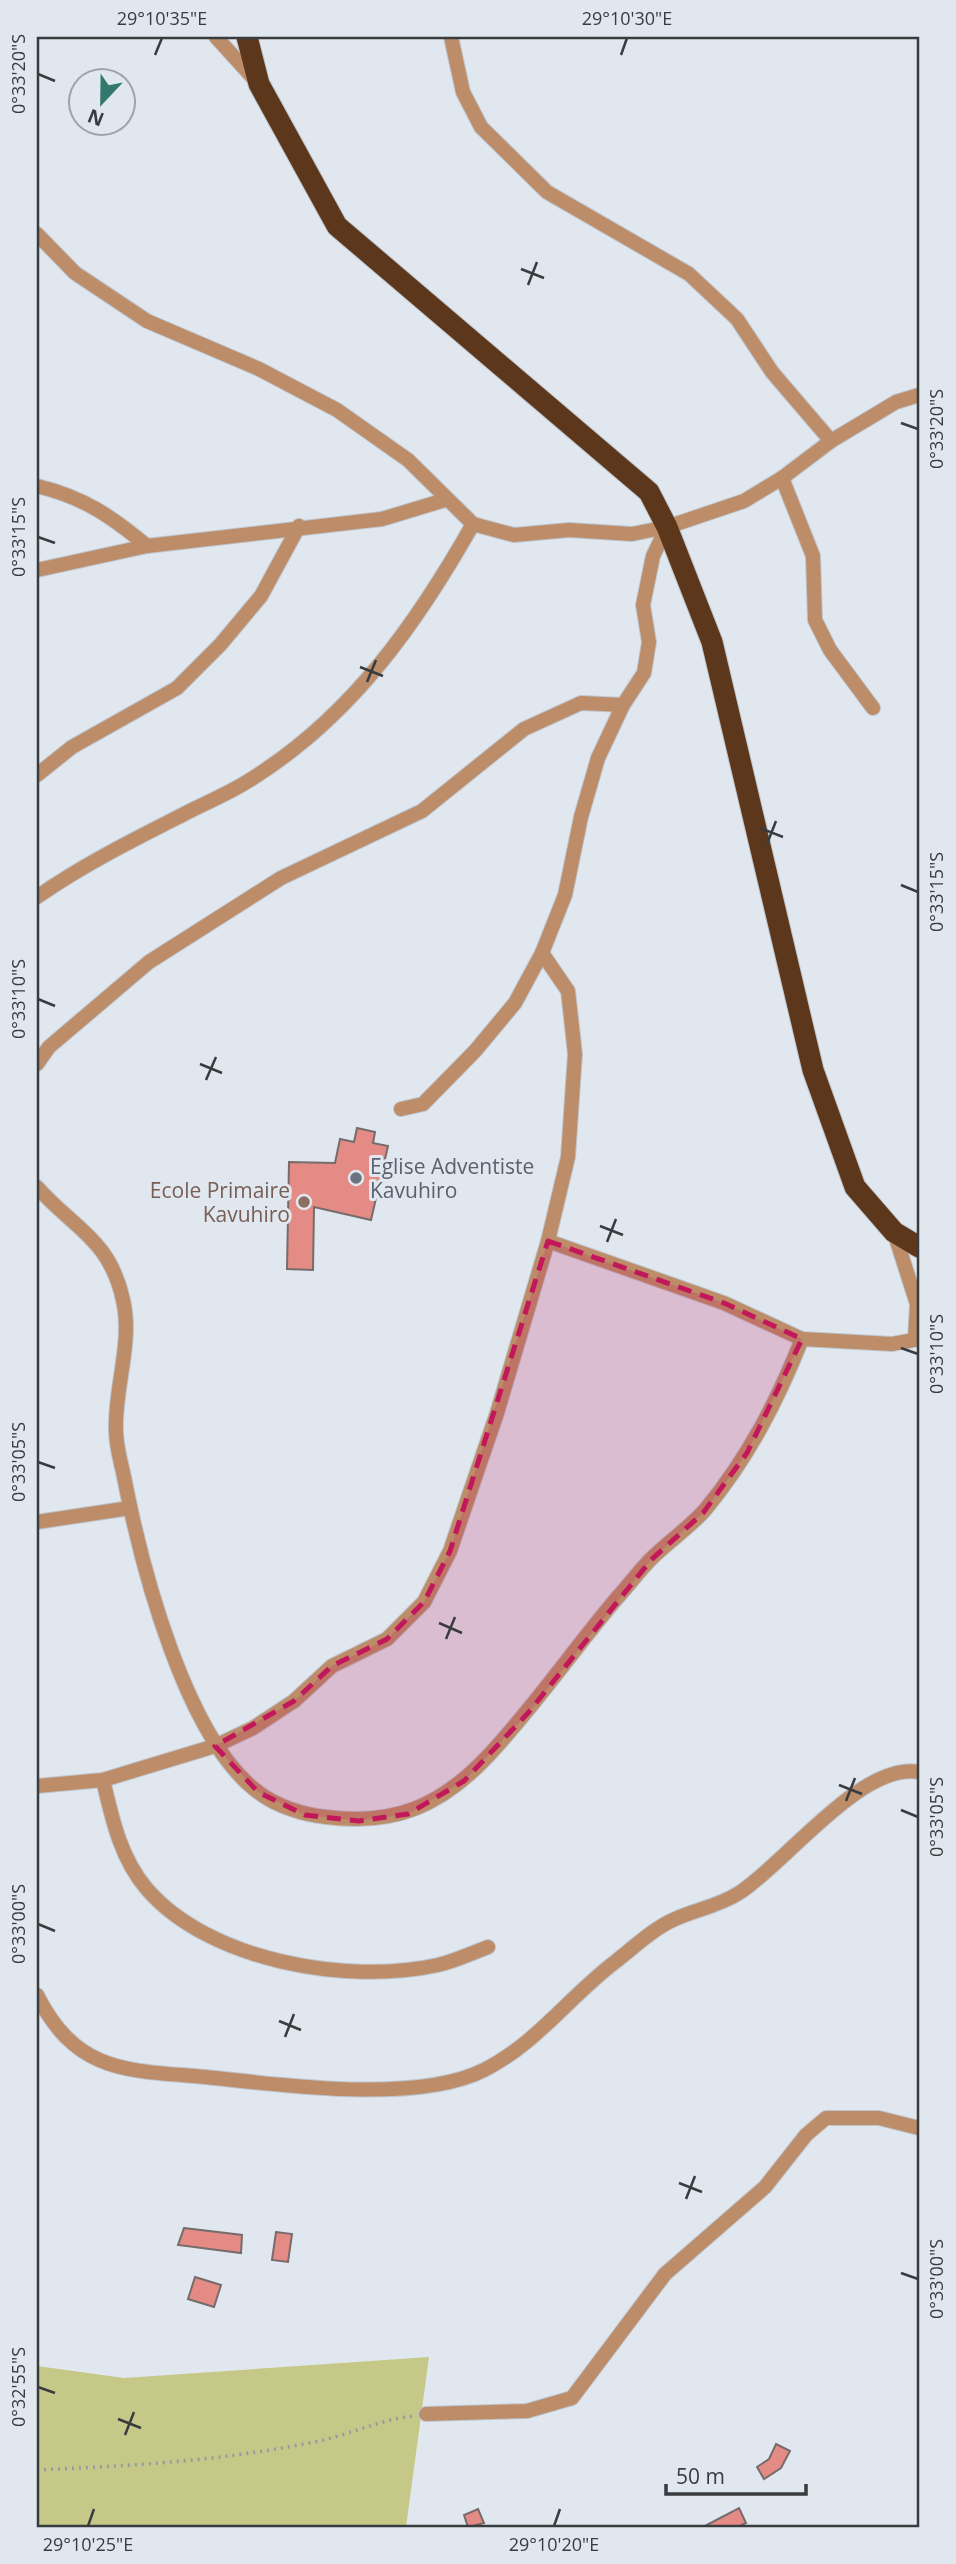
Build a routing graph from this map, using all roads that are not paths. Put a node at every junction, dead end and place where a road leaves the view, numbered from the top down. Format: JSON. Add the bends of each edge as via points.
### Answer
{"nodes":[{"id":1,"x":216,"y":37,"type":"edge"},
{"id":2,"x":247,"y":37,"type":"edge"},
{"id":3,"x":451,"y":37,"type":"edge"},
{"id":4,"x":259,"y":84,"type":"junction"},
{"id":5,"x":37,"y":234,"type":"edge"},
{"id":6,"x":919,"y":395,"type":"edge"},
{"id":7,"x":831,"y":441,"type":"junction"},
{"id":8,"x":782,"y":478,"type":"junction"},
{"id":9,"x":37,"y":486,"type":"edge"},
{"id":10,"x":445,"y":500,"type":"junction"},
{"id":11,"x":472,"y":524,"type":"junction"},
{"id":12,"x":299,"y":526,"type":"junction"},
{"id":13,"x":667,"y":527,"type":"junction"},
{"id":14,"x":147,"y":546,"type":"junction"},
{"id":15,"x":37,"y":570,"type":"edge"},
{"id":16,"x":623,"y":705,"type":"junction"},
{"id":17,"x":873,"y":708,"type":"dead end"},
{"id":18,"x":37,"y":775,"type":"edge"},
{"id":19,"x":37,"y":897,"type":"edge"},
{"id":20,"x":542,"y":953,"type":"junction"},
{"id":21,"x":37,"y":1064,"type":"edge"},
{"id":22,"x":401,"y":1109,"type":"dead end"},
{"id":23,"x":37,"y":1187,"type":"edge"},
{"id":24,"x":894,"y":1232,"type":"junction"},
{"id":25,"x":548,"y":1241,"type":"junction"},
{"id":26,"x":919,"y":1247,"type":"edge"},
{"id":27,"x":802,"y":1339,"type":"junction"},
{"id":28,"x":917,"y":1339,"type":"edge"},
{"id":29,"x":130,"y":1508,"type":"junction"},
{"id":30,"x":37,"y":1522,"type":"edge"},
{"id":31,"x":215,"y":1746,"type":"junction"},
{"id":32,"x":919,"y":1772,"type":"edge"},
{"id":33,"x":103,"y":1780,"type":"junction"},
{"id":34,"x":37,"y":1786,"type":"edge"},
{"id":35,"x":488,"y":1947,"type":"dead end"},
{"id":36,"x":37,"y":1995,"type":"edge"},
{"id":37,"x":919,"y":2128,"type":"edge"},
{"id":38,"x":425,"y":2414,"type":"road end"}],
"edges":[{"from":1,"to":4,"type":"street"},
{"from":2,"to":4,"type":"highway"},
{"from":3,"to":7,"type":"street","via":[[463,92],[481,127],[547,192],[689,274],[737,319],[772,372]]},
{"from":4,"to":13,"type":"highway","via":[[337,226],[649,492]]},
{"from":5,"to":10,"type":"street","via":[[75,273],[147,321],[259,369],[337,410],[408,460]]},
{"from":6,"to":7,"type":"street","via":[[896,402]]},
{"from":7,"to":8,"type":"street"},
{"from":8,"to":13,"type":"street","via":[[744,501]]},
{"from":8,"to":17,"type":"street","via":[[813,556],[815,620],[830,650]]},
{"from":9,"to":14,"type":"street","via":[[108,513]]},
{"from":10,"to":11,"type":"street"},
{"from":10,"to":12,"type":"street","via":[[382,519]]},
{"from":11,"to":13,"type":"street","via":[[514,535],[569,530],[632,534]]},
{"from":11,"to":19,"type":"street","via":[[438,585],[384,662],[323,727],[255,777],[81,867]]},
{"from":12,"to":14,"type":"street"},
{"from":12,"to":18,"type":"street","via":[[261,596],[177,688],[72,747]]},
{"from":13,"to":16,"type":"street","via":[[653,556],[643,605],[649,642],[644,673]]},
{"from":13,"to":24,"type":"highway","via":[[712,642],[813,1070],[855,1187]]},
{"from":14,"to":15,"type":"street"},
{"from":16,"to":20,"type":"street","via":[[598,758],[565,895]]},
{"from":16,"to":21,"type":"street","via":[[581,703],[524,729],[422,811],[281,878],[149,962],[48,1047]]},
{"from":20,"to":22,"type":"street","via":[[514,1003],[475,1051],[423,1104]]},
{"from":20,"to":25,"type":"street","via":[[568,991],[575,1054],[568,1157]]},
{"from":23,"to":29,"type":"street","via":[[104,1252],[124,1301],[116,1432]]},
{"from":24,"to":26,"type":"highway"},
{"from":24,"to":28,"type":"street","via":[[917,1304]]},
{"from":25,"to":27,"type":"street","via":[[724,1303]]},
{"from":25,"to":31,"type":"street","via":[[450,1551],[424,1602],[387,1639],[332,1666],[294,1701]]},
{"from":27,"to":28,"type":"street","via":[[892,1344]]},
{"from":27,"to":31,"type":"street","via":[[754,1442],[710,1503],[650,1560],[528,1713],[464,1782],[408,1814],[359,1821],[305,1815],[258,1792]]},
{"from":29,"to":30,"type":"street"},
{"from":29,"to":31,"type":"street","via":[[181,1679]]},
{"from":31,"to":33,"type":"street"},
{"from":32,"to":36,"type":"street","via":[[888,1774],[852,1796],[740,1893],[707,1910],[674,1919],[612,1965],[541,2031],[484,2070],[447,2081],[347,2088],[138,2071],[75,2048],[52,2025]]},
{"from":33,"to":34,"type":"street"},
{"from":33,"to":35,"type":"street","via":[[118,1841],[144,1886],[170,1913],[200,1931],[312,1969],[438,1965]]},
{"from":37,"to":38,"type":"street","via":[[879,2118],[826,2118],[806,2135],[765,2187],[665,2274],[572,2398],[527,2411]]}]}
